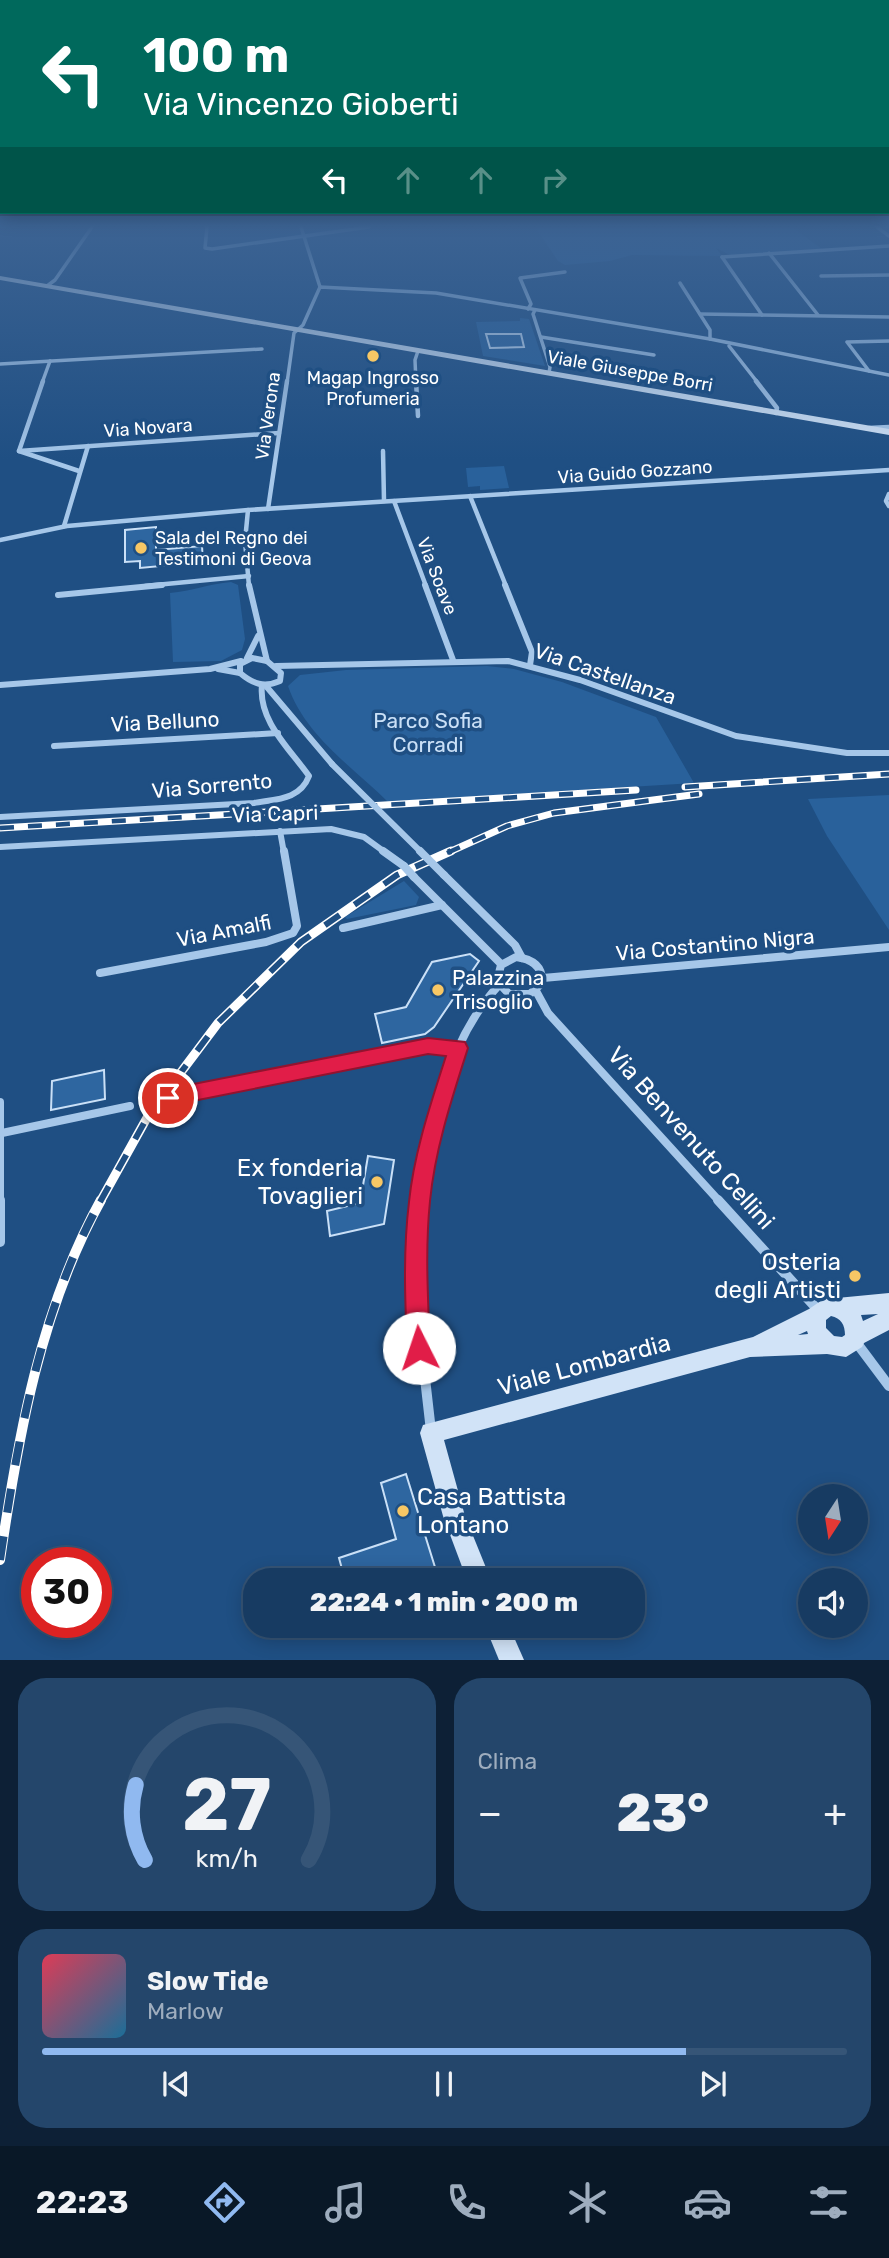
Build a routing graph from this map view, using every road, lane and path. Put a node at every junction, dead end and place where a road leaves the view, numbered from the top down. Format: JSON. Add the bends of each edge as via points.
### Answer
{"nodes":[{"id":1,"x":152,"y":304,"type":"edge"},
{"id":2,"x":312,"y":304,"type":"edge"},
{"id":3,"x":501,"y":304,"type":"edge"},
{"id":4,"x":531,"y":304,"type":"edge"},
{"id":5,"x":694,"y":304,"type":"edge"},
{"id":6,"x":755,"y":304,"type":"edge"},
{"id":7,"x":810,"y":304,"type":"edge"},
{"id":8,"x":528,"y":309,"type":"junction"},
{"id":9,"x":535,"y":310,"type":"junction"},
{"id":10,"x":700,"y":314,"type":"junction"},
{"id":11,"x":762,"y":315,"type":"junction"},
{"id":12,"x":818,"y":315,"type":"junction"},
{"id":13,"x":889,"y":317,"type":"edge"},
{"id":14,"x":297,"y":330,"type":"junction"},
{"id":15,"x":541,"y":337,"type":"junction"},
{"id":16,"x":710,"y":339,"type":"junction"},
{"id":17,"x":889,"y":341,"type":"edge"},
{"id":18,"x":729,"y":346,"type":"dead end"},
{"id":19,"x":262,"y":349,"type":"dead end"},
{"id":20,"x":418,"y":351,"type":"junction"},
{"id":21,"x":654,"y":355,"type":"dead end"},
{"id":22,"x":50,"y":361,"type":"junction"},
{"id":23,"x":0,"y":364,"type":"edge"},
{"id":24,"x":869,"y":371,"type":"junction"},
{"id":25,"x":549,"y":373,"type":"junction"},
{"id":26,"x":889,"y":375,"type":"edge"},
{"id":27,"x":776,"y":413,"type":"junction"},
{"id":28,"x":418,"y":416,"type":"dead end"},
{"id":29,"x":887,"y":431,"type":"edge"},
{"id":30,"x":279,"y":433,"type":"junction"},
{"id":31,"x":88,"y":446,"type":"junction"},
{"id":32,"x":19,"y":451,"type":"junction"},
{"id":33,"x":383,"y":452,"type":"dead end"},
{"id":34,"x":889,"y":470,"type":"edge"},
{"id":35,"x":79,"y":471,"type":"junction"},
{"id":36,"x":889,"y":494,"type":"edge"},
{"id":37,"x":470,"y":496,"type":"junction"},
{"id":38,"x":384,"y":501,"type":"junction"},
{"id":39,"x":394,"y":501,"type":"junction"},
{"id":40,"x":889,"y":506,"type":"edge"},
{"id":41,"x":268,"y":509,"type":"junction"},
{"id":42,"x":248,"y":510,"type":"junction"},
{"id":43,"x":64,"y":526,"type":"junction"},
{"id":44,"x":0,"y":540,"type":"edge"},
{"id":45,"x":249,"y":576,"type":"junction"},
{"id":46,"x":58,"y":594,"type":"dead end"},
{"id":47,"x":258,"y":635,"type":"junction"},
{"id":48,"x":244,"y":660,"type":"junction"},
{"id":49,"x":453,"y":660,"type":"junction"},
{"id":50,"x":267,"y":661,"type":"junction"},
{"id":51,"x":530,"y":665,"type":"junction"},
{"id":52,"x":276,"y":666,"type":"junction"},
{"id":53,"x":210,"y":668,"type":"junction"},
{"id":54,"x":306,"y":668,"type":"junction"},
{"id":55,"x":240,"y":673,"type":"junction"},
{"id":56,"x":281,"y":681,"type":"junction"},
{"id":57,"x":0,"y":685,"type":"edge"},
{"id":58,"x":264,"y":685,"type":"junction"},
{"id":59,"x":283,"y":695,"type":"dead end"},
{"id":60,"x":284,"y":703,"type":"junction"},
{"id":61,"x":278,"y":733,"type":"junction"},
{"id":62,"x":54,"y":746,"type":"dead end"},
{"id":63,"x":889,"y":753,"type":"edge"},
{"id":64,"x":0,"y":817,"type":"edge"},
{"id":65,"x":281,"y":831,"type":"junction"},
{"id":66,"x":0,"y":847,"type":"edge"},
{"id":67,"x":442,"y":905,"type":"junction"},
{"id":68,"x":343,"y":928,"type":"dead end"},
{"id":69,"x":889,"y":947,"type":"edge"},
{"id":70,"x":522,"y":958,"type":"junction"},
{"id":71,"x":501,"y":964,"type":"junction"},
{"id":72,"x":100,"y":973,"type":"dead end"},
{"id":73,"x":543,"y":978,"type":"junction"},
{"id":74,"x":499,"y":985,"type":"junction"},
{"id":75,"x":536,"y":991,"type":"junction"},
{"id":76,"x":458,"y":1048,"type":"junction"},
{"id":77,"x":168,"y":1098,"type":"dead end"},
{"id":78,"x":0,"y":1102,"type":"edge"},
{"id":79,"x":130,"y":1106,"type":"dead end"},
{"id":80,"x":2,"y":1133,"type":"junction"},
{"id":81,"x":0,"y":1242,"type":"edge"},
{"id":82,"x":889,"y":1303,"type":"edge"},
{"id":83,"x":824,"y":1311,"type":"junction"},
{"id":84,"x":889,"y":1319,"type":"edge"},
{"id":85,"x":855,"y":1338,"type":"junction"},
{"id":86,"x":827,"y":1344,"type":"junction"},
{"id":87,"x":750,"y":1347,"type":"junction"},
{"id":88,"x":889,"y":1385,"type":"edge"},
{"id":89,"x":431,"y":1433,"type":"junction"},
{"id":90,"x":474,"y":1568,"type":"edge"},
{"id":91,"x":503,"y":1638,"type":"edge"},
{"id":92,"x":512,"y":1660,"type":"edge"}],
"edges":[{"from":1,"to":14,"type":"main road","name":"Viale Giuseppe Borri"},
{"from":2,"to":14,"type":"street","name":"Via Verona"},
{"from":3,"to":8,"type":"street"},
{"from":4,"to":8,"type":"street"},
{"from":5,"to":10,"type":"street"},
{"from":6,"to":11,"type":"street"},
{"from":7,"to":12,"type":"street"},
{"from":8,"to":9,"type":"street"},
{"from":9,"to":15,"type":"street"},
{"from":9,"to":16,"type":"street"},
{"from":10,"to":11,"type":"street"},
{"from":10,"to":16,"type":"street"},
{"from":11,"to":12,"type":"street"},
{"from":12,"to":13,"type":"street"},
{"from":14,"to":20,"type":"main road","name":"Viale Giuseppe Borri"},
{"from":14,"to":30,"type":"street","name":"Via Verona"},
{"from":15,"to":21,"type":"street"},
{"from":15,"to":25,"type":"street"},
{"from":16,"to":24,"type":"street"},
{"from":17,"to":24,"type":"street","via":[[847,342]]},
{"from":18,"to":27,"type":"street","via":[[777,408]]},
{"from":19,"to":22,"type":"street"},
{"from":20,"to":25,"type":"main road","name":"Viale Giuseppe Borri"},
{"from":20,"to":28,"type":"street"},
{"from":22,"to":23,"type":"street"},
{"from":22,"to":32,"type":"street"},
{"from":24,"to":26,"type":"street"},
{"from":25,"to":27,"type":"main road","name":"Viale Giuseppe Borri"},
{"from":27,"to":29,"type":"main road","name":"Viale Giuseppe Borri"},
{"from":30,"to":31,"type":"street","name":"Via Novara"},
{"from":30,"to":41,"type":"street","name":"Via Verona"},
{"from":31,"to":32,"type":"street","name":"Via Novara"},
{"from":31,"to":35,"type":"street"},
{"from":32,"to":35,"type":"street"},
{"from":33,"to":38,"type":"street"},
{"from":34,"to":37,"type":"street","name":"Via Guido Gozzano"},
{"from":35,"to":43,"type":"street"},
{"from":36,"to":40,"type":"street"},
{"from":37,"to":39,"type":"street","name":"Via Guido Gozzano"},
{"from":37,"to":51,"type":"street","via":[[532,652]]},
{"from":38,"to":39,"type":"street","name":"Via Guido Gozzano"},
{"from":38,"to":41,"type":"street","name":"Via Guido Gozzano"},
{"from":39,"to":49,"type":"street","name":"Via Soave"},
{"from":41,"to":42,"type":"street","name":"Via Guido Gozzano"},
{"from":42,"to":43,"type":"street","name":"Via Guido Gozzano"},
{"from":42,"to":45,"type":"street","via":[[244,530]]},
{"from":43,"to":44,"type":"street","name":"Via Guido Gozzano"},
{"from":45,"to":46,"type":"street"},
{"from":45,"to":47,"type":"street"},
{"from":47,"to":48,"type":"street"},
{"from":47,"to":50,"type":"street"},
{"from":48,"to":50,"type":"street"},
{"from":48,"to":53,"type":"street"},
{"from":48,"to":55,"type":"street"},
{"from":49,"to":51,"type":"street","name":"Via Castellanza"},
{"from":49,"to":54,"type":"street","name":"Via Castellanza"},
{"from":50,"to":52,"type":"street"},
{"from":51,"to":63,"type":"street","name":"Via Castellanza","via":[[736,736],[852,754]]},
{"from":52,"to":54,"type":"street","name":"Via Castellanza"},
{"from":52,"to":56,"type":"street"},
{"from":53,"to":55,"type":"street"},
{"from":53,"to":57,"type":"street"},
{"from":54,"to":56,"type":"street","name":"Via Castellanza"},
{"from":55,"to":58,"type":"street"},
{"from":56,"to":58,"type":"street","name":"Via Castellanza"},
{"from":58,"to":60,"type":"street"},
{"from":58,"to":61,"type":"street","name":"Via Sorrento","via":[[259,699]]},
{"from":59,"to":60,"type":"street"},
{"from":60,"to":70,"type":"street","bridge":true,"via":[[332,764],[515,945]]},
{"from":61,"to":62,"type":"street","name":"Via Belluno"},
{"from":61,"to":64,"type":"street","name":"Via Sorrento","via":[[309,776],[291,796],[241,804]]},
{"from":65,"to":66,"type":"street","name":"Via Capri"},
{"from":65,"to":67,"type":"street","name":"Via Capri","bridge":true,"via":[[331,829],[378,844]]},
{"from":65,"to":72,"type":"street","name":"Via Amalfi","via":[[297,926],[293,933]]},
{"from":67,"to":68,"type":"street"},
{"from":67,"to":71,"type":"street","name":"Via Capri"},
{"from":69,"to":73,"type":"street","name":"Via Costantino Nigra"},
{"from":70,"to":71,"type":"street"},
{"from":70,"to":73,"type":"street","via":[[539,967]]},
{"from":71,"to":74,"type":"street","via":[[496,976]]},
{"from":73,"to":75,"type":"street"},
{"from":74,"to":75,"type":"street","via":[[516,995]]},
{"from":74,"to":76,"type":"street","via":[[482,1004]]},
{"from":75,"to":83,"type":"street","name":"Via Benvenuto Cellini","via":[[548,1013]]},
{"from":76,"to":77,"type":"street","via":[[428,1046]]},
{"from":76,"to":89,"type":"street","via":[[435,1121],[416,1230],[418,1342]]},
{"from":78,"to":80,"type":"street"},
{"from":79,"to":80,"type":"street"},
{"from":80,"to":81,"type":"street"},
{"from":82,"to":83,"type":"main road","name":"Viale Lombardia"},
{"from":83,"to":85,"type":"main road","via":[[853,1320]]},
{"from":83,"to":86,"type":"main road","via":[[817,1333]]},
{"from":83,"to":87,"type":"main road","name":"Viale Lombardia"},
{"from":84,"to":85,"type":"main road"},
{"from":85,"to":86,"type":"main road","via":[[841,1348]]},
{"from":85,"to":88,"type":"street"},
{"from":86,"to":87,"type":"main road","name":"Viale Lombardia"},
{"from":87,"to":89,"type":"main road","name":"Viale Lombardia"},
{"from":89,"to":90,"type":"main road"},
{"from":91,"to":92,"type":"main road"}]}
